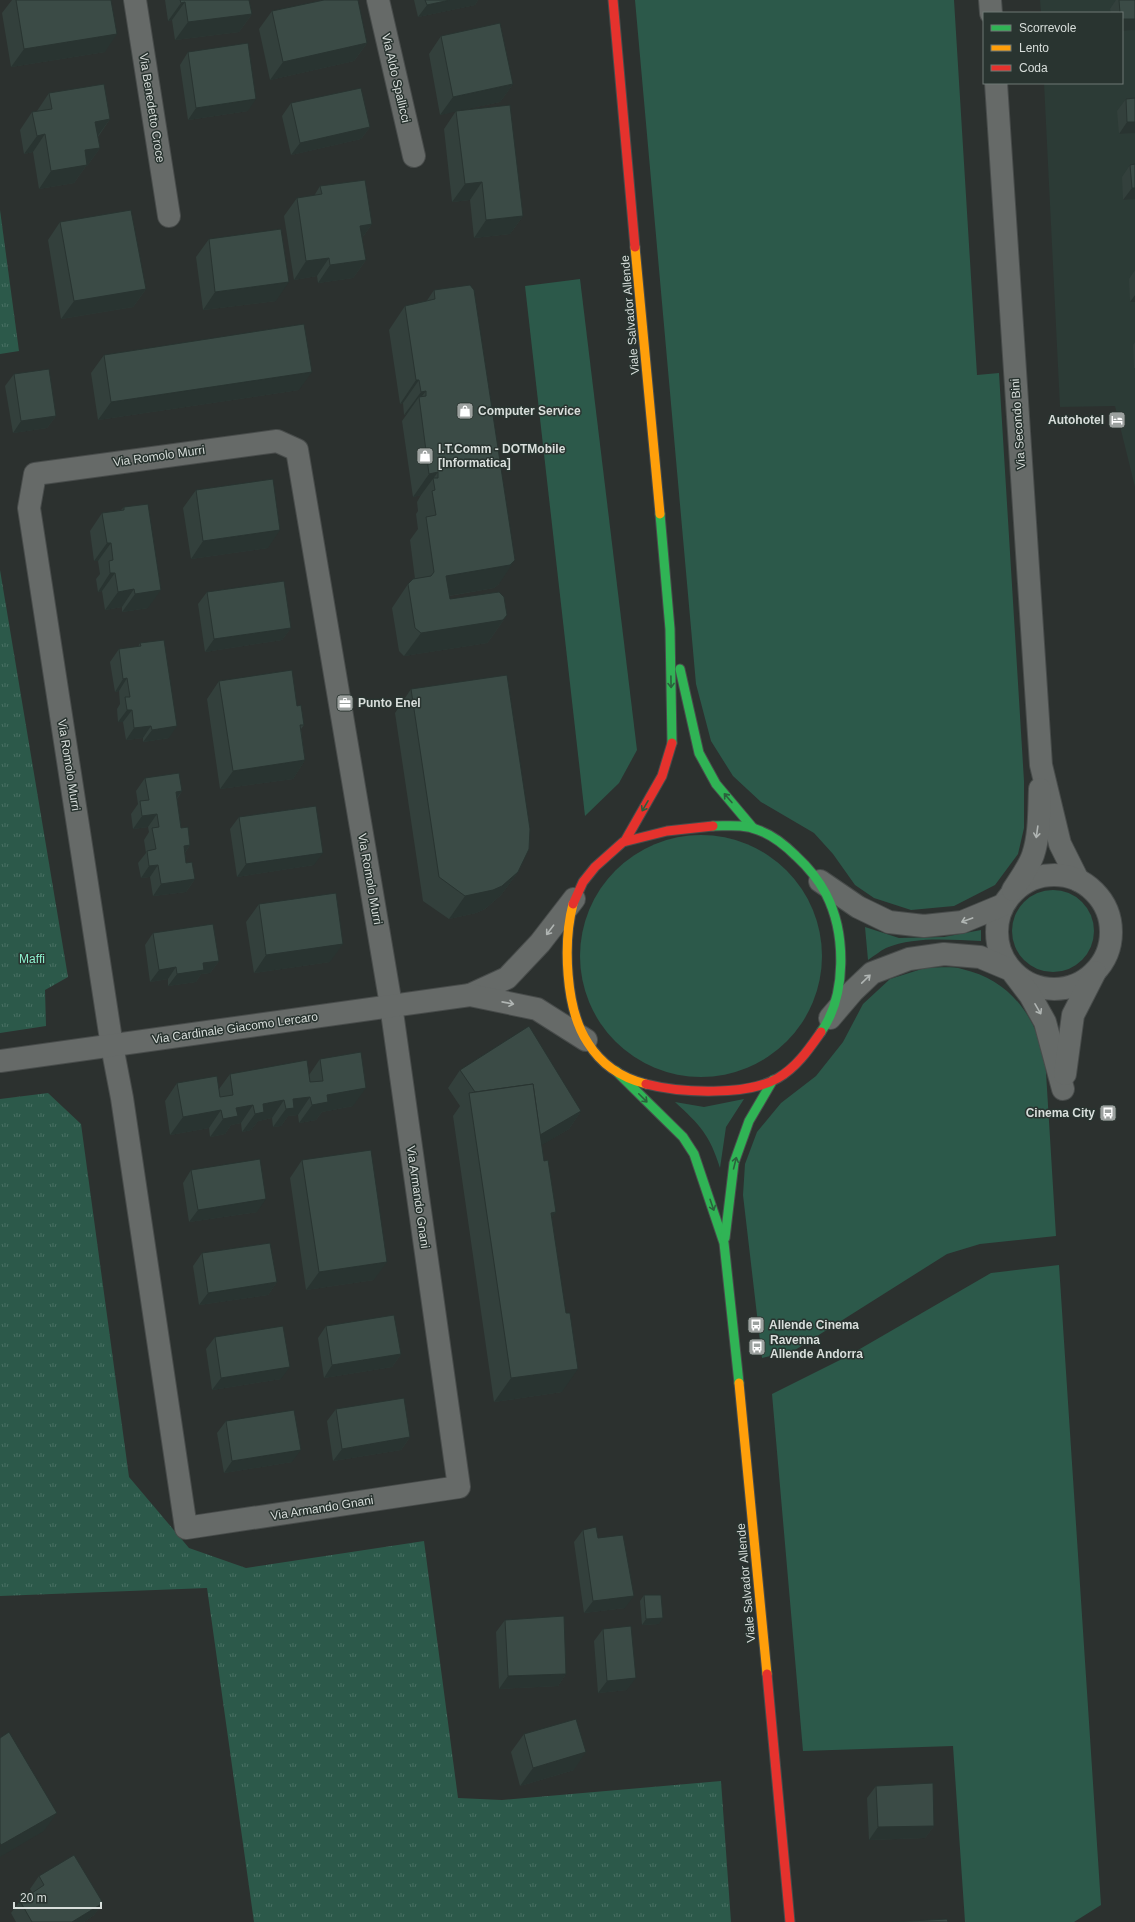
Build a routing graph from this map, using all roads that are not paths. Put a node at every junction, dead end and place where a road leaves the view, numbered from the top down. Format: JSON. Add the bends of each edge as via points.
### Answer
{"nodes":[{"id":1,"x":135,"y":0,"type":"edge"},
{"id":2,"x":378,"y":0,"type":"edge"},
{"id":3,"x":613,"y":0,"type":"edge"},
{"id":4,"x":990,"y":0,"type":"edge"},
{"id":5,"x":991,"y":12,"type":"edge"},
{"id":6,"x":996,"y":84,"type":"edge"},
{"id":7,"x":414,"y":156,"type":"dead end"},
{"id":8,"x":169,"y":216,"type":"dead end"},
{"id":9,"x":670,"y":629,"type":"junction"},
{"id":10,"x":1041,"y":765,"type":"junction"},
{"id":11,"x":753,"y":828,"type":"junction"},
{"id":12,"x":625,"y":841,"type":"junction"},
{"id":13,"x":1078,"y":880,"type":"junction"},
{"id":14,"x":820,"y":881,"type":"junction"},
{"id":15,"x":574,"y":899,"type":"junction"},
{"id":16,"x":1007,"y":899,"type":"junction"},
{"id":17,"x":1011,"y":970,"type":"junction"},
{"id":18,"x":1097,"y":970,"type":"junction"},
{"id":19,"x":470,"y":995,"type":"junction"},
{"id":20,"x":391,"y":1005,"type":"junction"},
{"id":21,"x":830,"y":1018,"type":"junction"},
{"id":22,"x":586,"y":1040,"type":"junction"},
{"id":23,"x":112,"y":1046,"type":"junction"},
{"id":24,"x":0,"y":1061,"type":"edge"},
{"id":25,"x":616,"y":1071,"type":"junction"},
{"id":26,"x":773,"y":1080,"type":"junction"},
{"id":27,"x":724,"y":1243,"type":"junction"},
{"id":28,"x":790,"y":1922,"type":"edge"}],
"edges":[{"from":1,"to":8,"type":"street","name":"Via Benedetto Croce"},
{"from":2,"to":7,"type":"street","name":"Via Aldo Spallicci"},
{"from":3,"to":9,"type":"main road","name":"Viale Salvador Allende"},
{"from":4,"to":5,"type":"street"},
{"from":6,"to":10,"type":"street","name":"Via Secondo Bini"},
{"from":11,"to":9,"type":"main road","name":"Viale Salvador Allende","one_way":true,"via":[[716,784],[699,753]]},
{"from":9,"to":12,"type":"main road","name":"Viale Salvador Allende","one_way":true,"via":[[672,742],[662,776]]},
{"from":10,"to":13,"type":"street","name":"Via Secondo Bini","via":[[1060,844]]},
{"from":10,"to":16,"type":"street","name":"Via Secondo Bini","one_way":true,"via":[[1038,828],[1034,853],[1030,864]]},
{"from":11,"to":12,"type":"main road","via":[[713,826],[667,829]]},
{"from":11,"to":14,"type":"main road","via":[[779,841],[802,859]]},
{"from":12,"to":15,"type":"main road","via":[[604,857],[587,876]]},
{"from":13,"to":16,"type":"street","via":[[1061,875],[1042,876],[1025,882]]},
{"from":13,"to":18,"type":"street","via":[[1093,890],[1104,904],[1110,920],[1111,938],[1106,955]]},
{"from":16,"to":14,"type":"street","one_way":true,"via":[[962,922],[924,926],[889,922],[858,907]]},
{"from":14,"to":21,"type":"main road","via":[[839,925],[843,972]]},
{"from":15,"to":19,"type":"street","name":"Via Cardinale Giacomo Lercaro","one_way":true,"via":[[540,943],[507,978]]},
{"from":15,"to":22,"type":"main road","via":[[567,934],[567,961],[572,1001]]},
{"from":16,"to":17,"type":"street","via":[[997,921],[997,939],[1001,956]]},
{"from":17,"to":18,"type":"street","via":[[1026,982],[1044,989],[1064,988],[1082,982]]},
{"from":17,"to":18,"type":"street","one_way":true,"via":[[1030,995],[1045,1022],[1063,1089],[1073,1015]]},
{"from":21,"to":17,"type":"street","one_way":true,"via":[[872,973],[909,959],[944,954],[980,958]]},
{"from":19,"to":20,"type":"street","name":"Via Cardinale Giacomo Lercaro"},
{"from":19,"to":22,"type":"street","name":"Via Cardinale Giacomo Lercaro","one_way":true,"via":[[536,1009]]},
{"from":20,"to":23,"type":"street","name":"Via Cardinale Giacomo Lercaro"},
{"from":20,"to":23,"type":"street","name":"Via Armando Gnani","via":[[459,1488],[186,1528]]},
{"from":20,"to":23,"type":"street","name":"Via Romolo Murri","via":[[297,450],[277,441],[35,474],[29,508]]},
{"from":21,"to":26,"type":"main road","via":[[816,1042],[797,1064]]},
{"from":22,"to":25,"type":"main road"},
{"from":23,"to":24,"type":"street","name":"Via Cardinale Giacomo Lercaro"},
{"from":25,"to":26,"type":"main road","via":[[652,1087],[692,1090],[734,1090]]},
{"from":25,"to":27,"type":"main road","name":"Viale Salvador Allende","one_way":true,"via":[[683,1137],[694,1154]]},
{"from":27,"to":26,"type":"main road","name":"Viale Salvador Allende","one_way":true,"via":[[734,1163],[749,1121]]},
{"from":27,"to":28,"type":"main road","name":"Viale Salvador Allende"}]}
